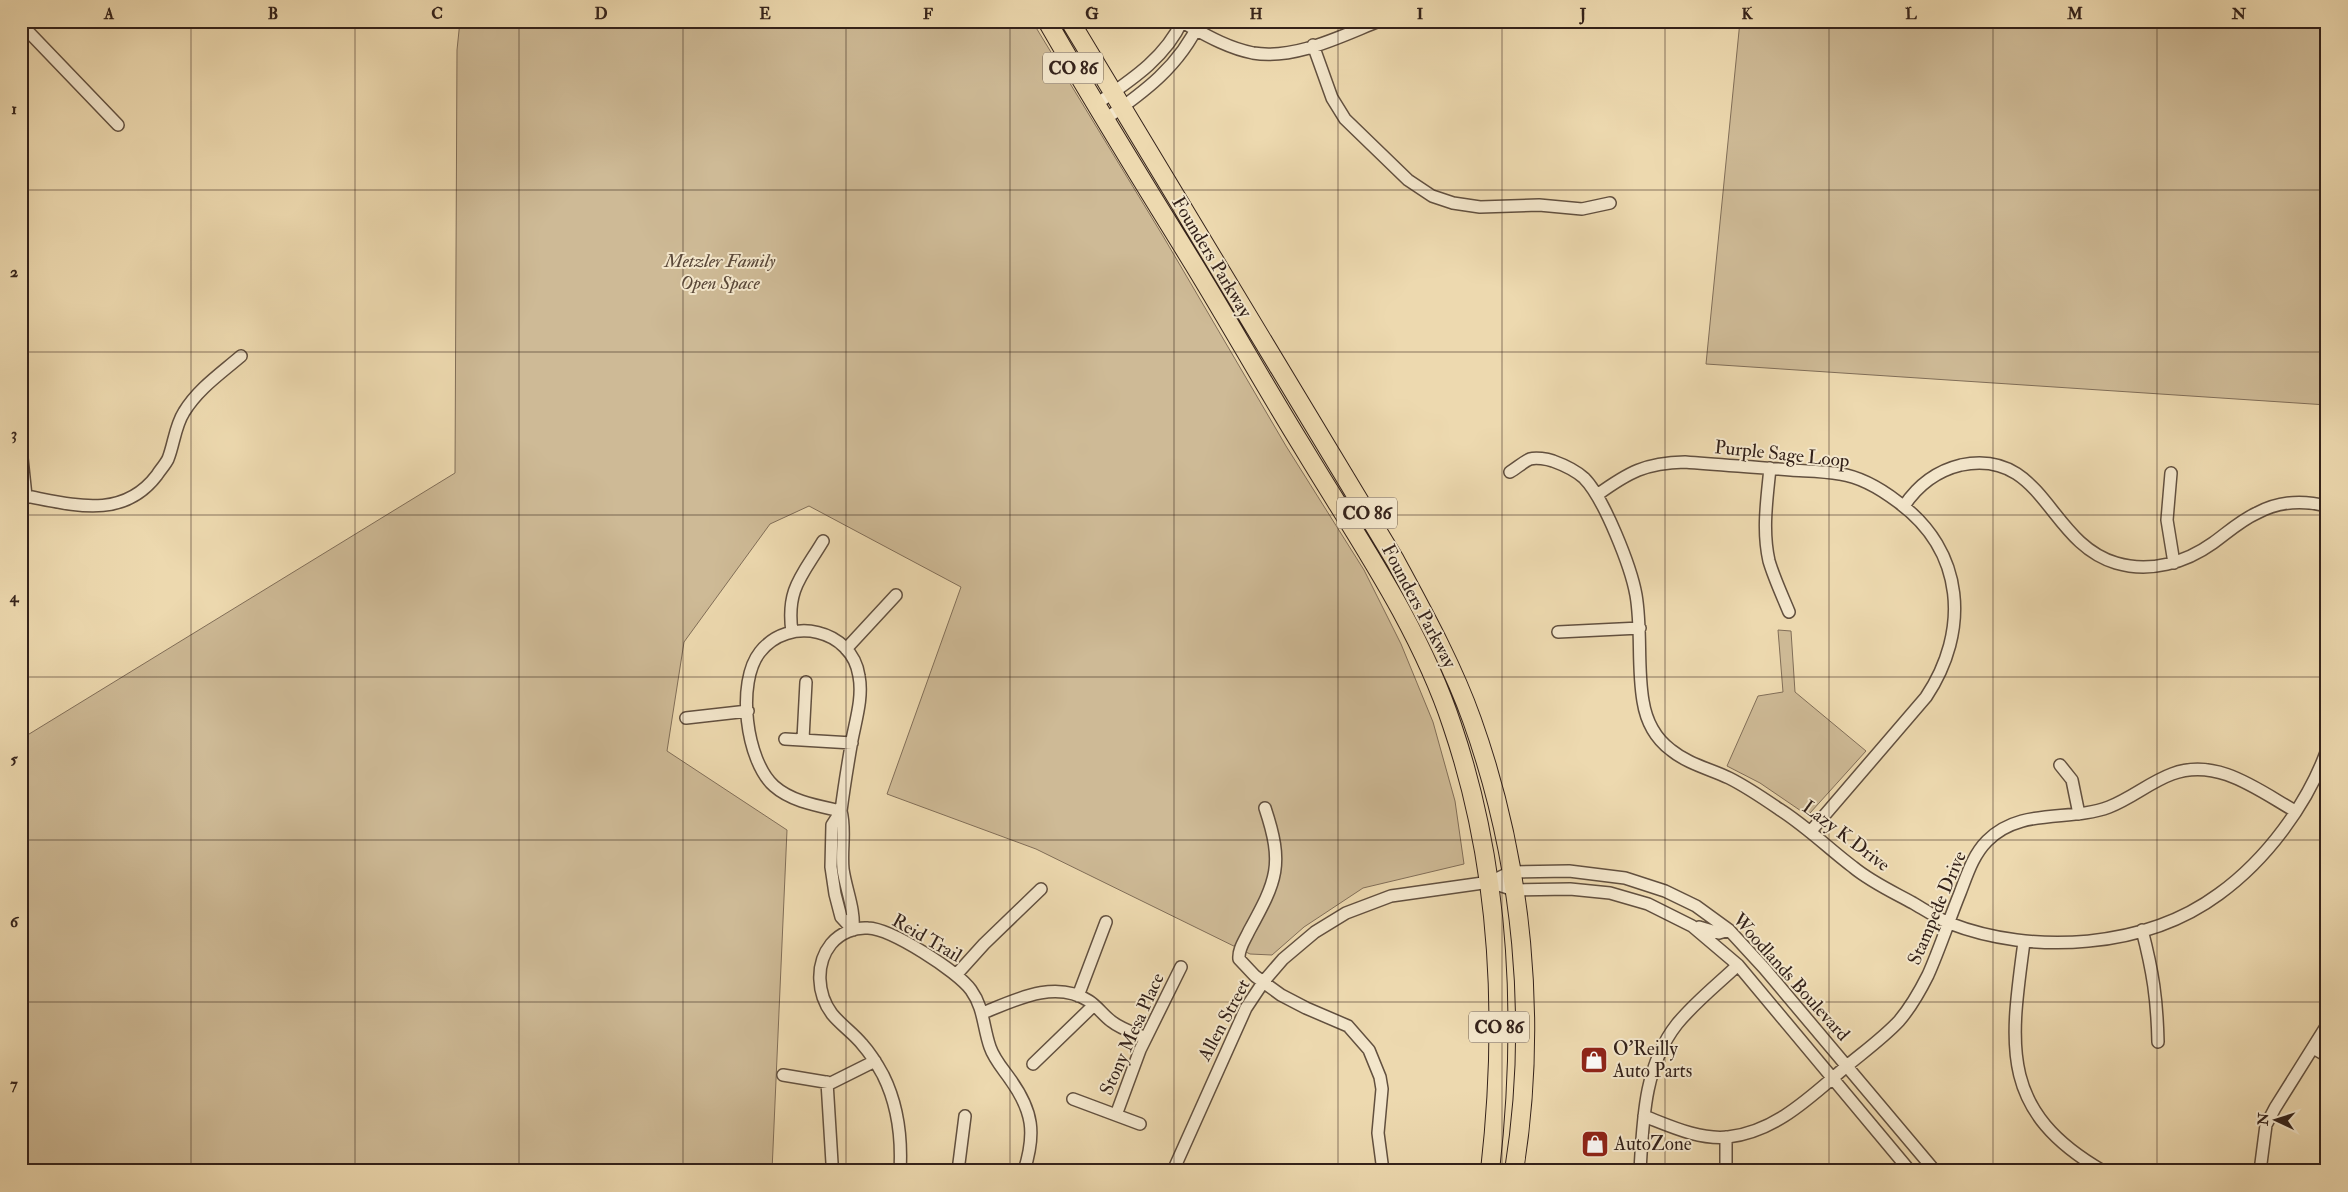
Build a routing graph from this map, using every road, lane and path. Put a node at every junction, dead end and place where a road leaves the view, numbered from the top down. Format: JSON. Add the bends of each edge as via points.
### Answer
{"nodes":[{"id":1,"x":1047,"y":21,"type":"edge"},
{"id":2,"x":1070,"y":21,"type":"edge"},
{"id":3,"x":1379,"y":21,"type":"edge"},
{"id":4,"x":1182,"y":22,"type":"edge"},
{"id":5,"x":21,"y":24,"type":"edge"},
{"id":6,"x":1198,"y":25,"type":"edge"},
{"id":7,"x":1314,"y":45,"type":"junction"},
{"id":8,"x":1117,"y":100,"type":"junction"},
{"id":9,"x":1095,"y":105,"type":"junction"},
{"id":10,"x":1104,"y":120,"type":"junction"},
{"id":11,"x":118,"y":125,"type":"dead end"},
{"id":12,"x":1610,"y":202,"type":"dead end"},
{"id":13,"x":241,"y":356,"type":"dead end"},
{"id":14,"x":21,"y":449,"type":"edge"},
{"id":15,"x":1770,"y":468,"type":"junction"},
{"id":16,"x":1510,"y":472,"type":"dead end"},
{"id":17,"x":2171,"y":473,"type":"dead end"},
{"id":18,"x":1597,"y":495,"type":"junction"},
{"id":19,"x":24,"y":500,"type":"edge"},
{"id":20,"x":1904,"y":506,"type":"junction"},
{"id":21,"x":2327,"y":506,"type":"edge"},
{"id":22,"x":823,"y":542,"type":"dead end"},
{"id":23,"x":2174,"y":563,"type":"junction"},
{"id":24,"x":896,"y":595,"type":"dead end"},
{"id":25,"x":1789,"y":612,"type":"dead end"},
{"id":26,"x":1640,"y":628,"type":"junction"},
{"id":27,"x":792,"y":632,"type":"junction"},
{"id":28,"x":1558,"y":632,"type":"dead end"},
{"id":29,"x":846,"y":649,"type":"junction"},
{"id":30,"x":806,"y":682,"type":"dead end"},
{"id":31,"x":748,"y":712,"type":"junction"},
{"id":32,"x":686,"y":718,"type":"dead end"},
{"id":33,"x":785,"y":739,"type":"dead end"},
{"id":34,"x":803,"y":740,"type":"junction"},
{"id":35,"x":852,"y":743,"type":"junction"},
{"id":36,"x":2327,"y":750,"type":"edge"},
{"id":37,"x":2060,"y":765,"type":"dead end"},
{"id":38,"x":1265,"y":808,"type":"dead end"},
{"id":39,"x":841,"y":811,"type":"junction"},
{"id":40,"x":2295,"y":811,"type":"junction"},
{"id":41,"x":2079,"y":814,"type":"junction"},
{"id":42,"x":1811,"y":831,"type":"junction"},
{"id":43,"x":1511,"y":872,"type":"junction"},
{"id":44,"x":1490,"y":882,"type":"junction"},
{"id":45,"x":1041,"y":889,"type":"dead end"},
{"id":46,"x":1514,"y":890,"type":"junction"},
{"id":47,"x":1106,"y":922,"type":"dead end"},
{"id":48,"x":1948,"y":922,"type":"junction"},
{"id":49,"x":1692,"y":926,"type":"junction"},
{"id":50,"x":853,"y":930,"type":"junction"},
{"id":51,"x":1728,"y":930,"type":"junction"},
{"id":52,"x":2142,"y":930,"type":"junction"},
{"id":53,"x":2024,"y":942,"type":"junction"},
{"id":54,"x":1738,"y":965,"type":"junction"},
{"id":55,"x":1181,"y":967,"type":"dead end"},
{"id":56,"x":956,"y":975,"type":"junction"},
{"id":57,"x":1264,"y":981,"type":"junction"},
{"id":58,"x":1078,"y":996,"type":"junction"},
{"id":59,"x":1094,"y":1005,"type":"junction"},
{"id":60,"x":983,"y":1013,"type":"junction"},
{"id":61,"x":2327,"y":1026,"type":"edge"},
{"id":62,"x":1146,"y":1038,"type":"junction"},
{"id":63,"x":2158,"y":1042,"type":"dead end"},
{"id":64,"x":2313,"y":1048,"type":"junction"},
{"id":65,"x":2327,"y":1056,"type":"edge"},
{"id":66,"x":874,"y":1061,"type":"junction"},
{"id":67,"x":1033,"y":1064,"type":"dead end"},
{"id":68,"x":1847,"y":1066,"type":"junction"},
{"id":69,"x":783,"y":1075,"type":"dead end"},
{"id":70,"x":1833,"y":1078,"type":"junction"},
{"id":71,"x":827,"y":1082,"type":"junction"},
{"id":72,"x":1073,"y":1099,"type":"dead end"},
{"id":73,"x":1116,"y":1115,"type":"junction"},
{"id":74,"x":965,"y":1116,"type":"dead end"},
{"id":75,"x":1644,"y":1116,"type":"junction"},
{"id":76,"x":1140,"y":1124,"type":"dead end"},
{"id":77,"x":1726,"y":1137,"type":"junction"},
{"id":78,"x":832,"y":1163,"type":"dead end"},
{"id":79,"x":900,"y":1171,"type":"edge"},
{"id":80,"x":958,"y":1171,"type":"edge"},
{"id":81,"x":1024,"y":1171,"type":"edge"},
{"id":82,"x":1173,"y":1171,"type":"edge"},
{"id":83,"x":1383,"y":1171,"type":"edge"},
{"id":84,"x":1490,"y":1171,"type":"edge"},
{"id":85,"x":1514,"y":1171,"type":"edge"},
{"id":86,"x":1640,"y":1171,"type":"edge"},
{"id":87,"x":1726,"y":1171,"type":"edge"},
{"id":88,"x":1910,"y":1171,"type":"edge"},
{"id":89,"x":1935,"y":1171,"type":"edge"},
{"id":90,"x":2103,"y":1171,"type":"edge"},
{"id":91,"x":2260,"y":1171,"type":"edge"}],
"edges":[{"from":1,"to":9,"type":"highway","name":"Founders Parkway","number":"CO 86"},
{"from":2,"to":8,"type":"highway","name":"Founders Parkway","number":"CO 86"},
{"from":3,"to":7,"type":"street"},
{"from":4,"to":6,"type":"street"},
{"from":4,"to":8,"type":"street","via":[[1159,55]]},
{"from":5,"to":11,"type":"street"},
{"from":6,"to":7,"type":"street","via":[[1227,45],[1253,53],[1276,54]]},
{"from":6,"to":8,"type":"street","via":[[1169,69]]},
{"from":7,"to":12,"type":"street","via":[[1332,98],[1345,119],[1408,180],[1432,196],[1480,207],[1539,205],[1582,209]]},
{"from":8,"to":9,"type":"street"},
{"from":8,"to":10,"type":"street"},
{"from":8,"to":43,"type":"highway","name":"Founders Parkway","number":"CO 86","via":[[1376,529],[1431,628],[1451,669],[1481,749]]},
{"from":9,"to":10,"type":"highway","name":"Founders Parkway","number":"CO 86"},
{"from":10,"to":44,"type":"highway","name":"Founders Parkway","number":"CO 86","via":[[1374,565],[1430,670],[1452,724],[1470,786]]},
{"from":13,"to":19,"type":"street","via":[[195,395],[182,415],[167,461],[148,486],[130,499],[103,506]]},
{"from":14,"to":19,"type":"street"},
{"from":15,"to":18,"type":"street","name":"Purple Sage Loop","via":[[1685,462],[1653,464],[1617,480]]},
{"from":15,"to":20,"type":"street","name":"Purple Sage Loop","via":[[1841,474],[1884,491]]},
{"from":15,"to":25,"type":"street","via":[[1766,542]]},
{"from":16,"to":18,"type":"street","name":"Lazy K Drive","via":[[1532,458],[1548,460],[1583,477]]},
{"from":17,"to":23,"type":"street","via":[[2167,520]]},
{"from":18,"to":26,"type":"street","name":"Lazy K Drive","via":[[1626,562],[1636,593]]},
{"from":20,"to":23,"type":"street","via":[[1918,487],[1940,472],[1969,464],[1995,465],[2022,476],[2071,534],[2104,559],[2131,566]]},
{"from":20,"to":42,"type":"street","name":"Purple Sage Loop","via":[[1934,538],[1952,584],[1955,609],[1949,652],[1926,697]]},
{"from":21,"to":23,"type":"street","via":[[2295,502],[2268,508],[2201,551]]},
{"from":22,"to":27,"type":"street","via":[[793,593],[790,607]]},
{"from":24,"to":29,"type":"street"},
{"from":26,"to":28,"type":"street"},
{"from":26,"to":42,"type":"street","name":"Lazy K Drive","via":[[1642,701],[1648,720],[1661,741],[1683,758],[1751,790]]},
{"from":27,"to":29,"type":"street","via":[[821,633]]},
{"from":27,"to":31,"type":"street","via":[[770,642],[756,658],[749,677]]},
{"from":29,"to":35,"type":"street","via":[[856,664],[860,683]]},
{"from":30,"to":34,"type":"street"},
{"from":31,"to":32,"type":"street"},
{"from":31,"to":39,"type":"street","via":[[755,758],[769,781],[790,797]]},
{"from":33,"to":34,"type":"street"},
{"from":34,"to":35,"type":"street"},
{"from":35,"to":39,"type":"street"},
{"from":36,"to":40,"type":"street","name":"Lazy K Drive"},
{"from":37,"to":41,"type":"street","via":[[2072,780]]},
{"from":38,"to":57,"type":"street","via":[[1276,844],[1276,874],[1238,956],[1247,969]]},
{"from":39,"to":50,"type":"street","via":[[844,871],[854,913]]},
{"from":40,"to":41,"type":"street","name":"Stampede Drive","via":[[2230,775],[2205,768],[2173,774],[2107,808]]},
{"from":40,"to":52,"type":"street","name":"Lazy K Drive","via":[[2249,869],[2218,895],[2191,911]]},
{"from":41,"to":48,"type":"street","name":"Stampede Drive","via":[[2018,821],[1996,833],[1972,861]]},
{"from":42,"to":48,"type":"street","name":"Lazy K Drive","via":[[1855,869]]},
{"from":43,"to":44,"type":"street","name":"Woodlands Boulevard"},
{"from":43,"to":46,"type":"highway","name":"Founders Parkway","number":"CO 86"},
{"from":43,"to":51,"type":"street","name":"Woodlands Boulevard","via":[[1569,871],[1625,878],[1681,898]]},
{"from":44,"to":46,"type":"street","name":"Woodlands Boulevard"},
{"from":44,"to":57,"type":"street","name":"Allen Street","via":[[1391,896],[1361,906],[1309,936]]},
{"from":44,"to":84,"type":"highway","name":"Founders Parkway","number":"CO 86","via":[[1500,1060]]},
{"from":45,"to":56,"type":"street"},
{"from":46,"to":49,"type":"street","name":"Woodlands Boulevard","via":[[1570,889],[1610,893],[1648,904]]},
{"from":46,"to":85,"type":"highway","name":"Founders Parkway","number":"CO 86","via":[[1525,1030],[1521,1118]]},
{"from":47,"to":58,"type":"street"},
{"from":48,"to":53,"type":"street","name":"Lazy K Drive"},
{"from":48,"to":68,"type":"street","name":"Stampede Drive","via":[[1916,998],[1899,1021]]},
{"from":49,"to":51,"type":"street","via":[[1719,933]]},
{"from":49,"to":54,"type":"street","name":"Woodlands Boulevard"},
{"from":50,"to":56,"type":"street","name":"Reid Trail","via":[[867,928],[884,932]]},
{"from":50,"to":66,"type":"street","via":[[836,939],[827,950],[821,964],[820,985],[832,1014]]},
{"from":51,"to":68,"type":"street","name":"Woodlands Boulevard"},
{"from":52,"to":53,"type":"street","name":"Lazy K Drive","via":[[2071,942]]},
{"from":52,"to":63,"type":"street","via":[[2154,975]]},
{"from":53,"to":90,"type":"street","via":[[2014,1035],[2018,1075],[2035,1111],[2050,1131],[2067,1148]]},
{"from":54,"to":70,"type":"street","name":"Woodlands Boulevard"},
{"from":54,"to":75,"type":"street","via":[[1688,1012],[1668,1038],[1652,1075]]},
{"from":55,"to":62,"type":"street","name":"Stony Mesa Place"},
{"from":56,"to":60,"type":"street","name":"Reid Trail","via":[[972,991]]},
{"from":57,"to":82,"type":"street","name":"Allen Street","via":[[1237,1026]]},
{"from":57,"to":83,"type":"street","via":[[1295,1003],[1348,1026],[1369,1050],[1382,1089],[1378,1133]]},
{"from":58,"to":59,"type":"street"},
{"from":58,"to":60,"type":"street","via":[[1056,992],[1032,994]]},
{"from":59,"to":62,"type":"street","via":[[1115,1024]]},
{"from":59,"to":67,"type":"street"},
{"from":60,"to":81,"type":"street","name":"Reid Trail","via":[[990,1048],[1023,1098],[1030,1117],[1032,1141]]},
{"from":61,"to":64,"type":"street"},
{"from":62,"to":73,"type":"street","name":"Stony Mesa Place"},
{"from":64,"to":65,"type":"street"},
{"from":64,"to":91,"type":"street","via":[[2266,1126]]},
{"from":66,"to":71,"type":"street","via":[[836,1082]]},
{"from":66,"to":79,"type":"street","via":[[897,1110]]},
{"from":68,"to":70,"type":"street","name":"Stampede Drive"},
{"from":68,"to":89,"type":"street","name":"Woodlands Boulevard"},
{"from":69,"to":71,"type":"street"},
{"from":70,"to":77,"type":"street","name":"Stampede Drive","via":[[1782,1118],[1748,1134]]},
{"from":70,"to":88,"type":"street","name":"Woodlands Boulevard"},
{"from":71,"to":78,"type":"street"},
{"from":72,"to":73,"type":"street"},
{"from":73,"to":76,"type":"street"},
{"from":74,"to":80,"type":"street"},
{"from":75,"to":77,"type":"street","name":"Stampede Drive","via":[[1690,1132]]},
{"from":75,"to":86,"type":"street"},
{"from":77,"to":87,"type":"street"}]}
